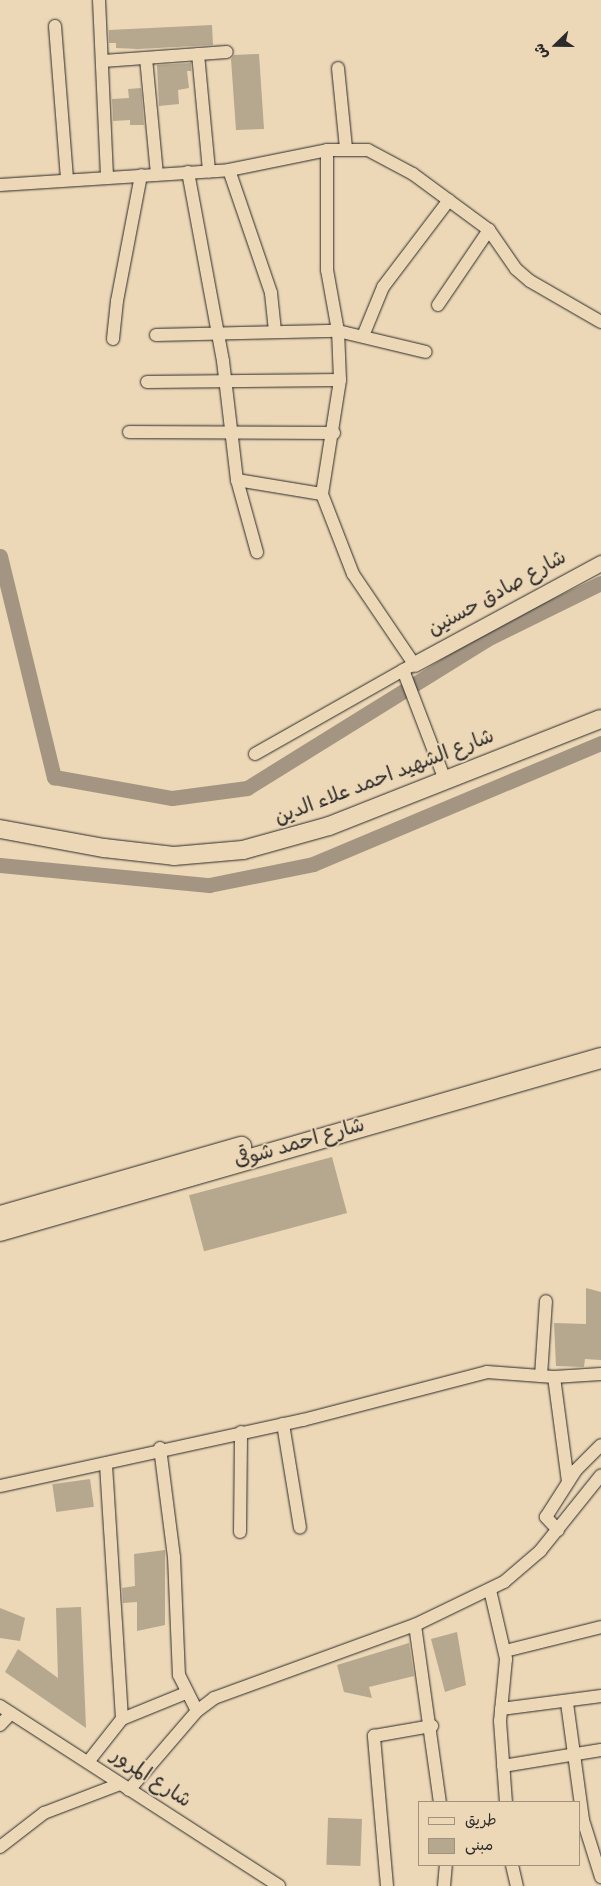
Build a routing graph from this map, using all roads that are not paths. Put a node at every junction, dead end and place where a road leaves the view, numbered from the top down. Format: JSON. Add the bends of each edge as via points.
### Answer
{"nodes":[{"id":1,"x":99,"y":0,"type":"edge"},
{"id":2,"x":55,"y":26,"type":"dead end"},
{"id":3,"x":227,"y":52,"type":"dead end"},
{"id":4,"x":198,"y":54,"type":"junction"},
{"id":5,"x":146,"y":58,"type":"junction"},
{"id":6,"x":103,"y":62,"type":"junction"},
{"id":7,"x":338,"y":68,"type":"dead end"},
{"id":8,"x":346,"y":148,"type":"junction"},
{"id":9,"x":327,"y":150,"type":"junction"},
{"id":10,"x":228,"y":170,"type":"junction"},
{"id":11,"x":209,"y":171,"type":"junction"},
{"id":12,"x":188,"y":172,"type":"junction"},
{"id":13,"x":157,"y":174,"type":"junction"},
{"id":14,"x":107,"y":175,"type":"junction"},
{"id":15,"x":141,"y":176,"type":"junction"},
{"id":16,"x":67,"y":178,"type":"junction"},
{"id":17,"x":0,"y":184,"type":"edge"},
{"id":18,"x":448,"y":200,"type":"junction"},
{"id":19,"x":489,"y":230,"type":"junction"},
{"id":20,"x":438,"y":305,"type":"dead end"},
{"id":21,"x":601,"y":322,"type":"edge"},
{"id":22,"x":275,"y":331,"type":"junction"},
{"id":23,"x":338,"y":331,"type":"junction"},
{"id":24,"x":218,"y":332,"type":"junction"},
{"id":25,"x":156,"y":335,"type":"dead end"},
{"id":26,"x":363,"y":336,"type":"junction"},
{"id":27,"x":113,"y":339,"type":"dead end"},
{"id":28,"x":426,"y":352,"type":"dead end"},
{"id":29,"x":340,"y":380,"type":"junction"},
{"id":30,"x":225,"y":381,"type":"junction"},
{"id":31,"x":147,"y":382,"type":"dead end"},
{"id":32,"x":129,"y":432,"type":"dead end"},
{"id":33,"x":230,"y":432,"type":"junction"},
{"id":34,"x":334,"y":433,"type":"junction"},
{"id":35,"x":237,"y":480,"type":"junction"},
{"id":36,"x":322,"y":494,"type":"junction"},
{"id":37,"x":257,"y":552,"type":"dead end"},
{"id":38,"x":601,"y":563,"type":"edge"},
{"id":39,"x":409,"y":671,"type":"junction"},
{"id":40,"x":601,"y":719,"type":"edge"},
{"id":41,"x":254,"y":754,"type":"dead end"},
{"id":42,"x":445,"y":780,"type":"junction"},
{"id":43,"x":0,"y":829,"type":"edge"},
{"id":44,"x":601,"y":1044,"type":"edge"},
{"id":45,"x":601,"y":1058,"type":"edge"},
{"id":46,"x":0,"y":1216,"type":"edge"},
{"id":47,"x":0,"y":1232,"type":"edge"},
{"id":48,"x":546,"y":1301,"type":"dead end"},
{"id":49,"x":601,"y":1374,"type":"edge"},
{"id":50,"x":541,"y":1376,"type":"junction"},
{"id":51,"x":554,"y":1377,"type":"junction"},
{"id":52,"x":283,"y":1424,"type":"junction"},
{"id":53,"x":240,"y":1432,"type":"junction"},
{"id":54,"x":160,"y":1448,"type":"junction"},
{"id":55,"x":600,"y":1448,"type":"edge"},
{"id":56,"x":106,"y":1464,"type":"junction"},
{"id":57,"x":601,"y":1475,"type":"edge"},
{"id":58,"x":568,"y":1482,"type":"junction"},
{"id":59,"x":0,"y":1486,"type":"edge"},
{"id":60,"x":300,"y":1528,"type":"dead end"},
{"id":61,"x":558,"y":1530,"type":"junction"},
{"id":62,"x":240,"y":1532,"type":"dead end"},
{"id":63,"x":490,"y":1590,"type":"junction"},
{"id":64,"x":415,"y":1625,"type":"junction"},
{"id":65,"x":601,"y":1626,"type":"edge"},
{"id":66,"x":505,"y":1651,"type":"junction"},
{"id":67,"x":601,"y":1696,"type":"edge"},
{"id":68,"x":191,"y":1702,"type":"junction"},
{"id":69,"x":567,"y":1703,"type":"junction"},
{"id":70,"x":5,"y":1709,"type":"edge"},
{"id":71,"x":501,"y":1709,"type":"junction"},
{"id":72,"x":122,"y":1719,"type":"junction"},
{"id":73,"x":0,"y":1725,"type":"edge"},
{"id":74,"x":432,"y":1726,"type":"junction"},
{"id":75,"x":601,"y":1750,"type":"edge"},
{"id":76,"x":575,"y":1755,"type":"junction"},
{"id":77,"x":91,"y":1764,"type":"junction"},
{"id":78,"x":503,"y":1766,"type":"junction"},
{"id":79,"x":122,"y":1785,"type":"junction"},
{"id":80,"x":440,"y":1801,"type":"edge"},
{"id":81,"x":506,"y":1801,"type":"edge"},
{"id":82,"x":581,"y":1801,"type":"edge"},
{"id":83,"x":581,"y":1804,"type":"edge"},
{"id":84,"x":0,"y":1847,"type":"edge"},
{"id":85,"x":446,"y":1866,"type":"edge"},
{"id":86,"x":512,"y":1866,"type":"edge"},
{"id":87,"x":601,"y":1877,"type":"edge"},
{"id":88,"x":279,"y":1886,"type":"edge"},
{"id":89,"x":387,"y":1886,"type":"edge"},
{"id":90,"x":444,"y":1886,"type":"edge"},
{"id":91,"x":517,"y":1886,"type":"edge"}],
"edges":[{"from":1,"to":6,"type":"street"},
{"from":2,"to":16,"type":"street"},
{"from":3,"to":4,"type":"street"},
{"from":4,"to":5,"type":"street"},
{"from":4,"to":11,"type":"street"},
{"from":5,"to":6,"type":"street"},
{"from":5,"to":13,"type":"street"},
{"from":6,"to":14,"type":"street"},
{"from":7,"to":8,"type":"street"},
{"from":8,"to":9,"type":"street"},
{"from":8,"to":18,"type":"street","via":[[368,150],[389,159]]},
{"from":9,"to":10,"type":"street"},
{"from":9,"to":23,"type":"street","via":[[327,270]]},
{"from":10,"to":11,"type":"street"},
{"from":10,"to":22,"type":"street","via":[[272,293]]},
{"from":11,"to":12,"type":"street"},
{"from":12,"to":13,"type":"street"},
{"from":12,"to":24,"type":"street"},
{"from":13,"to":15,"type":"street"},
{"from":14,"to":15,"type":"street"},
{"from":14,"to":16,"type":"street"},
{"from":15,"to":27,"type":"street"},
{"from":16,"to":17,"type":"street"},
{"from":18,"to":19,"type":"street"},
{"from":18,"to":26,"type":"street","via":[[383,287]]},
{"from":19,"to":20,"type":"street"},
{"from":19,"to":21,"type":"street","via":[[516,269],[530,281]]},
{"from":22,"to":23,"type":"street"},
{"from":22,"to":24,"type":"street"},
{"from":23,"to":26,"type":"street"},
{"from":23,"to":29,"type":"street"},
{"from":24,"to":25,"type":"street"},
{"from":24,"to":30,"type":"street"},
{"from":26,"to":28,"type":"street"},
{"from":29,"to":30,"type":"street"},
{"from":29,"to":34,"type":"street"},
{"from":30,"to":31,"type":"street"},
{"from":30,"to":33,"type":"street"},
{"from":32,"to":33,"type":"street"},
{"from":33,"to":34,"type":"street"},
{"from":33,"to":35,"type":"street"},
{"from":34,"to":36,"type":"street","via":[[324,467]]},
{"from":35,"to":36,"type":"street"},
{"from":35,"to":37,"type":"street"},
{"from":36,"to":39,"type":"street","via":[[353,574]]},
{"from":38,"to":39,"type":"street","name":"شارع صادق حسنين"},
{"from":39,"to":41,"type":"street"},
{"from":39,"to":42,"type":"street"},
{"from":40,"to":42,"type":"main road","name":"شارع الشهيد احمد علاء الدين"},
{"from":42,"to":43,"type":"main road","name":"شارع الشهيد احمد علاء الدين","via":[[305,834],[208,854],[134,852]]},
{"from":44,"to":46,"type":"main road","name":"شارع احمد شوقى"},
{"from":45,"to":47,"type":"main road","name":"شارع احمد شوقى"},
{"from":48,"to":50,"type":"street"},
{"from":49,"to":51,"type":"street"},
{"from":50,"to":51,"type":"street"},
{"from":50,"to":52,"type":"street","via":[[487,1372]]},
{"from":51,"to":58,"type":"street"},
{"from":52,"to":53,"type":"street"},
{"from":52,"to":60,"type":"street"},
{"from":53,"to":54,"type":"street"},
{"from":53,"to":62,"type":"street"},
{"from":54,"to":56,"type":"street"},
{"from":54,"to":68,"type":"street","via":[[172,1530],[179,1675]]},
{"from":55,"to":58,"type":"street"},
{"from":56,"to":59,"type":"street"},
{"from":56,"to":72,"type":"street"},
{"from":57,"to":61,"type":"street"},
{"from":58,"to":61,"type":"street","via":[[546,1519]]},
{"from":61,"to":63,"type":"street","via":[[526,1565]]},
{"from":63,"to":64,"type":"street"},
{"from":63,"to":66,"type":"street"},
{"from":64,"to":68,"type":"street","via":[[224,1694]]},
{"from":64,"to":74,"type":"street"},
{"from":65,"to":66,"type":"street"},
{"from":66,"to":71,"type":"street"},
{"from":67,"to":69,"type":"street"},
{"from":68,"to":72,"type":"street"},
{"from":68,"to":79,"type":"street"},
{"from":69,"to":71,"type":"street"},
{"from":69,"to":76,"type":"street"},
{"from":70,"to":73,"type":"street"},
{"from":70,"to":77,"type":"street","name":"شارع المرور"},
{"from":71,"to":78,"type":"street"},
{"from":72,"to":77,"type":"street"},
{"from":74,"to":80,"type":"street"},
{"from":74,"to":89,"type":"street","via":[[374,1736]]},
{"from":75,"to":76,"type":"street"},
{"from":76,"to":78,"type":"street"},
{"from":76,"to":82,"type":"street"},
{"from":77,"to":79,"type":"street","name":"شارع المرور"},
{"from":78,"to":81,"type":"street"},
{"from":79,"to":84,"type":"street","via":[[44,1813]]},
{"from":79,"to":88,"type":"street","name":"شارع المرور"},
{"from":83,"to":87,"type":"street"},
{"from":85,"to":90,"type":"street"},
{"from":86,"to":91,"type":"street"}]}
